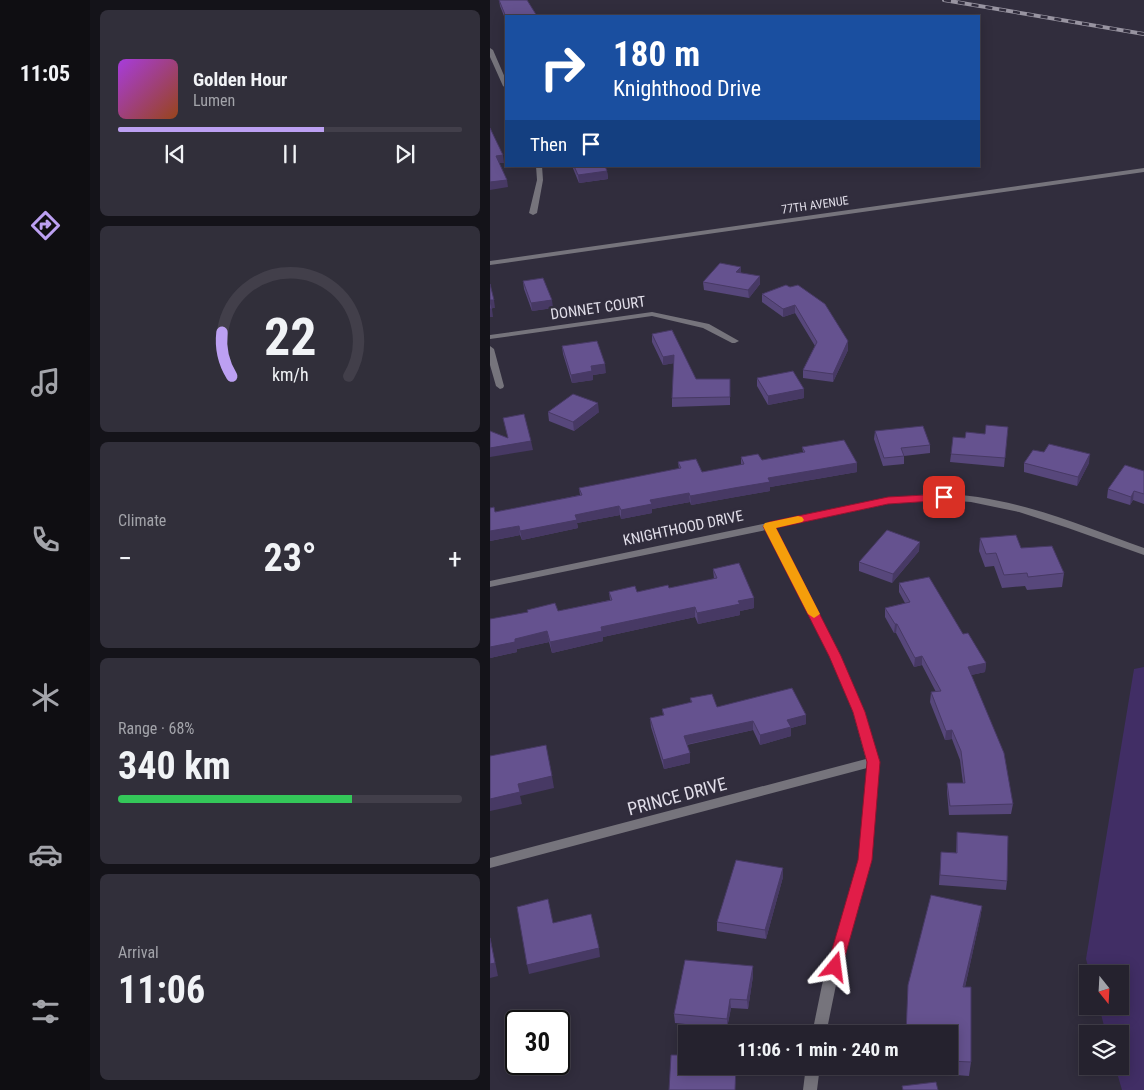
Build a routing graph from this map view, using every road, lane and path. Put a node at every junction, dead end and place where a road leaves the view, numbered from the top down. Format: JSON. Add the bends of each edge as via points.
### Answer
{"nodes":[{"id":1,"x":490,"y":50,"type":"edge"},
{"id":2,"x":495,"y":62,"type":"edge"},
{"id":3,"x":505,"y":84,"type":"edge"},
{"id":4,"x":539,"y":167,"type":"edge"},
{"id":5,"x":1144,"y":170,"type":"edge"},
{"id":6,"x":533,"y":213,"type":"dead end"},
{"id":7,"x":490,"y":263,"type":"edge"},
{"id":8,"x":490,"y":337,"type":"edge"},
{"id":9,"x":735,"y":341,"type":"dead end"},
{"id":10,"x":490,"y":349,"type":"edge"},
{"id":11,"x":500,"y":386,"type":"dead end"},
{"id":12,"x":769,"y":526,"type":"junction"},
{"id":13,"x":1144,"y":552,"type":"edge"},
{"id":14,"x":490,"y":584,"type":"edge"},
{"id":15,"x":873,"y":762,"type":"junction"},
{"id":16,"x":490,"y":863,"type":"edge"},
{"id":17,"x":821,"y":1025,"type":"edge"},
{"id":18,"x":812,"y":1075,"type":"edge"},
{"id":19,"x":810,"y":1090,"type":"edge"}],
"edges":[{"from":1,"to":2,"type":"street"},
{"from":2,"to":3,"type":"street"},
{"from":4,"to":6,"type":"street","via":[[540,180]]},
{"from":5,"to":7,"type":"street","name":"77TH AVENUE"},
{"from":8,"to":9,"type":"street","name":"DONNET COURT","via":[[652,314],[706,326]]},
{"from":10,"to":11,"type":"street"},
{"from":12,"to":13,"type":"street","name":"KNIGHTHOOD DRIVE","via":[[888,501],[944,497],[997,504]]},
{"from":12,"to":14,"type":"street","name":"KNIGHTHOOD DRIVE"},
{"from":12,"to":15,"type":"street","via":[[835,656],[859,712]]},
{"from":15,"to":16,"type":"street","name":"PRINCE DRIVE"},
{"from":15,"to":17,"type":"street","via":[[865,860]]},
{"from":18,"to":19,"type":"street"}]}
